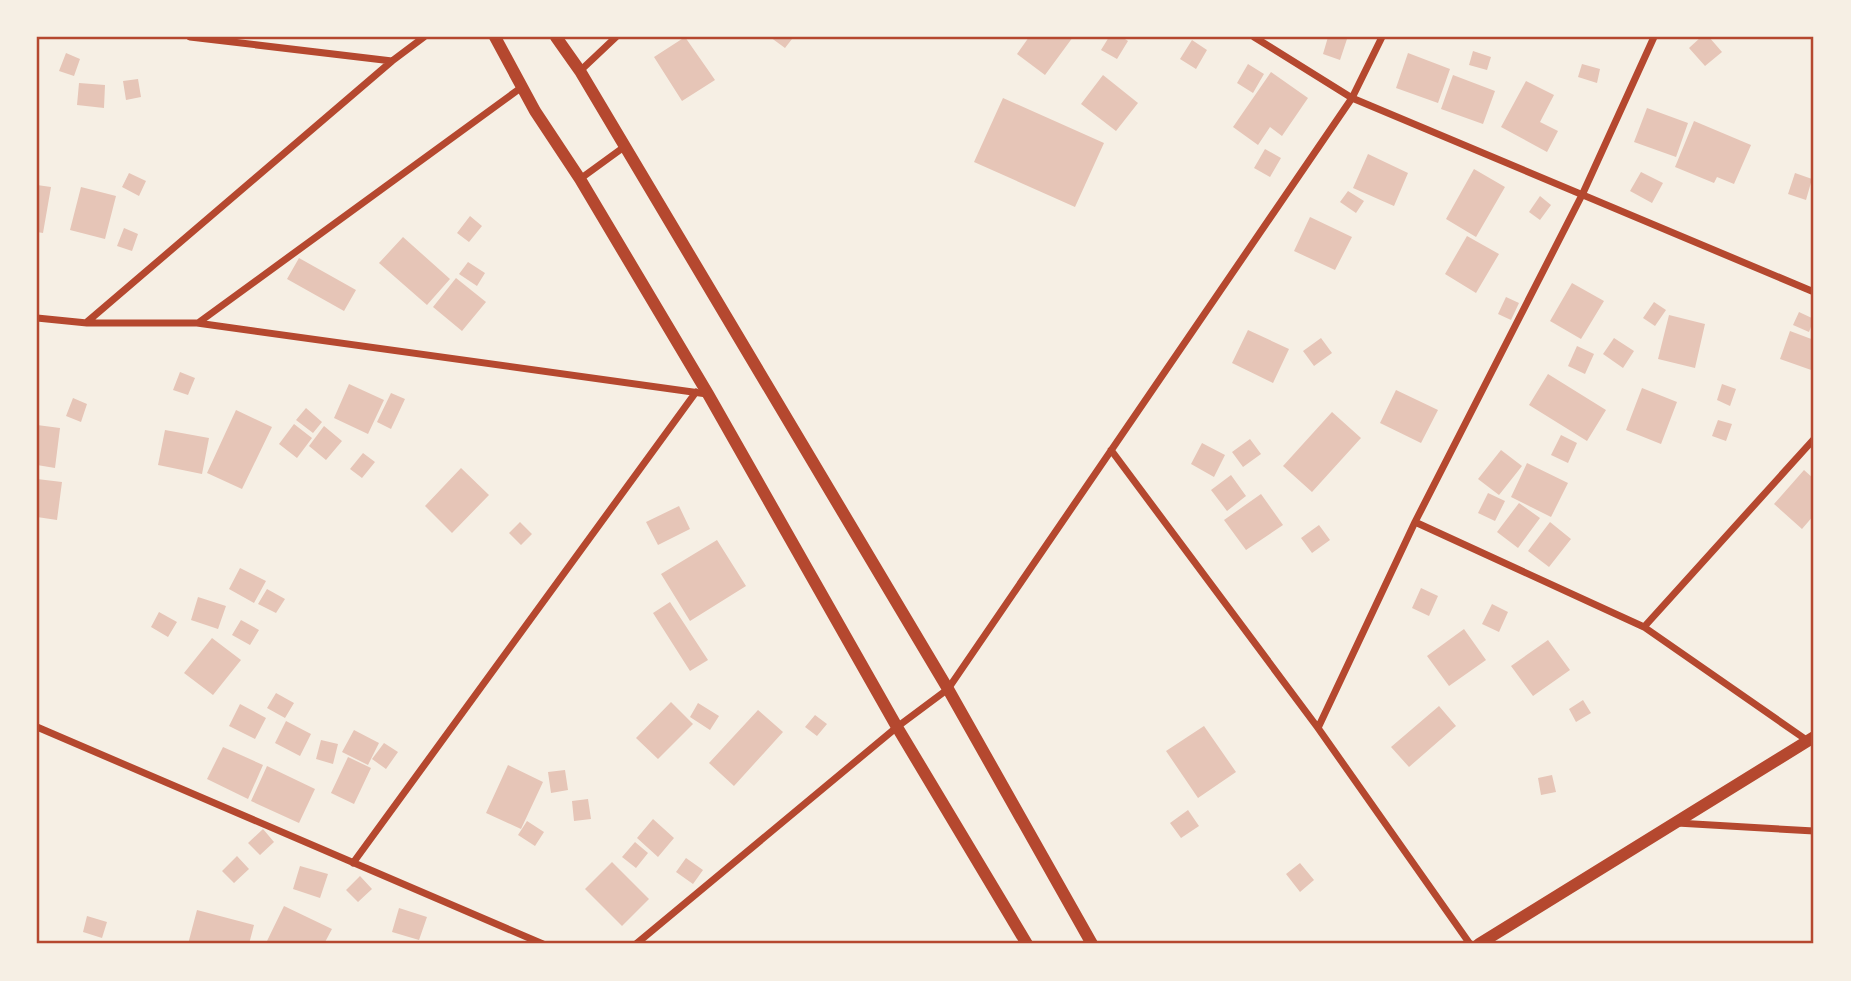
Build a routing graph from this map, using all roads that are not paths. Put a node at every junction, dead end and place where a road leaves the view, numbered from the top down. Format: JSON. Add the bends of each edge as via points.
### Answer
{"nodes":[{"id":1,"x":190,"y":37,"type":"edge"},
{"id":2,"x":424,"y":37,"type":"edge"},
{"id":3,"x":495,"y":37,"type":"edge"},
{"id":4,"x":556,"y":37,"type":"edge"},
{"id":5,"x":616,"y":37,"type":"edge"},
{"id":6,"x":1254,"y":37,"type":"edge"},
{"id":7,"x":1382,"y":37,"type":"edge"},
{"id":8,"x":1654,"y":37,"type":"edge"},
{"id":9,"x":392,"y":61,"type":"junction"},
{"id":10,"x":580,"y":71,"type":"junction"},
{"id":11,"x":522,"y":87,"type":"junction"},
{"id":12,"x":1352,"y":98,"type":"junction"},
{"id":13,"x":624,"y":147,"type":"junction"},
{"id":14,"x":580,"y":179,"type":"junction"},
{"id":15,"x":1583,"y":193,"type":"junction"},
{"id":16,"x":1814,"y":292,"type":"edge"},
{"id":17,"x":37,"y":318,"type":"edge"},
{"id":18,"x":87,"y":323,"type":"junction"},
{"id":19,"x":197,"y":323,"type":"junction"},
{"id":20,"x":702,"y":393,"type":"junction"},
{"id":21,"x":1814,"y":439,"type":"edge"},
{"id":22,"x":1111,"y":450,"type":"junction"},
{"id":23,"x":1415,"y":522,"type":"junction"},
{"id":24,"x":1644,"y":627,"type":"junction"},
{"id":25,"x":947,"y":688,"type":"junction"},
{"id":26,"x":37,"y":727,"type":"edge"},
{"id":27,"x":897,"y":727,"type":"junction"},
{"id":28,"x":1318,"y":728,"type":"junction"},
{"id":29,"x":1811,"y":739,"type":"edge"},
{"id":30,"x":1676,"y":823,"type":"junction"},
{"id":31,"x":1814,"y":831,"type":"edge"},
{"id":32,"x":353,"y":863,"type":"junction"},
{"id":33,"x":543,"y":944,"type":"edge"},
{"id":34,"x":636,"y":944,"type":"edge"},
{"id":35,"x":1027,"y":944,"type":"edge"},
{"id":36,"x":1092,"y":944,"type":"edge"},
{"id":37,"x":1470,"y":944,"type":"edge"},
{"id":38,"x":1479,"y":944,"type":"edge"}],
"edges":[{"from":1,"to":9,"type":"street"},
{"from":2,"to":9,"type":"street"},
{"from":3,"to":11,"type":"street"},
{"from":4,"to":10,"type":"street"},
{"from":5,"to":10,"type":"street"},
{"from":6,"to":12,"type":"street"},
{"from":7,"to":12,"type":"street"},
{"from":8,"to":15,"type":"street"},
{"from":9,"to":18,"type":"street"},
{"from":10,"to":13,"type":"street"},
{"from":11,"to":14,"type":"street"},
{"from":11,"to":19,"type":"street"},
{"from":12,"to":15,"type":"street"},
{"from":12,"to":22,"type":"street"},
{"from":13,"to":14,"type":"street"},
{"from":13,"to":25,"type":"street"},
{"from":14,"to":20,"type":"street"},
{"from":15,"to":16,"type":"street"},
{"from":15,"to":23,"type":"street"},
{"from":17,"to":18,"type":"street"},
{"from":18,"to":19,"type":"street"},
{"from":19,"to":20,"type":"street"},
{"from":20,"to":27,"type":"street"},
{"from":20,"to":32,"type":"street"},
{"from":21,"to":24,"type":"street"},
{"from":22,"to":25,"type":"street"},
{"from":22,"to":28,"type":"street"},
{"from":23,"to":24,"type":"street"},
{"from":23,"to":28,"type":"street"},
{"from":24,"to":29,"type":"street"},
{"from":25,"to":27,"type":"street"},
{"from":25,"to":36,"type":"street"},
{"from":26,"to":32,"type":"street"},
{"from":27,"to":34,"type":"street"},
{"from":27,"to":35,"type":"street"},
{"from":28,"to":37,"type":"street"},
{"from":29,"to":30,"type":"street"},
{"from":30,"to":31,"type":"street"},
{"from":30,"to":38,"type":"street"},
{"from":32,"to":33,"type":"street"}]}
